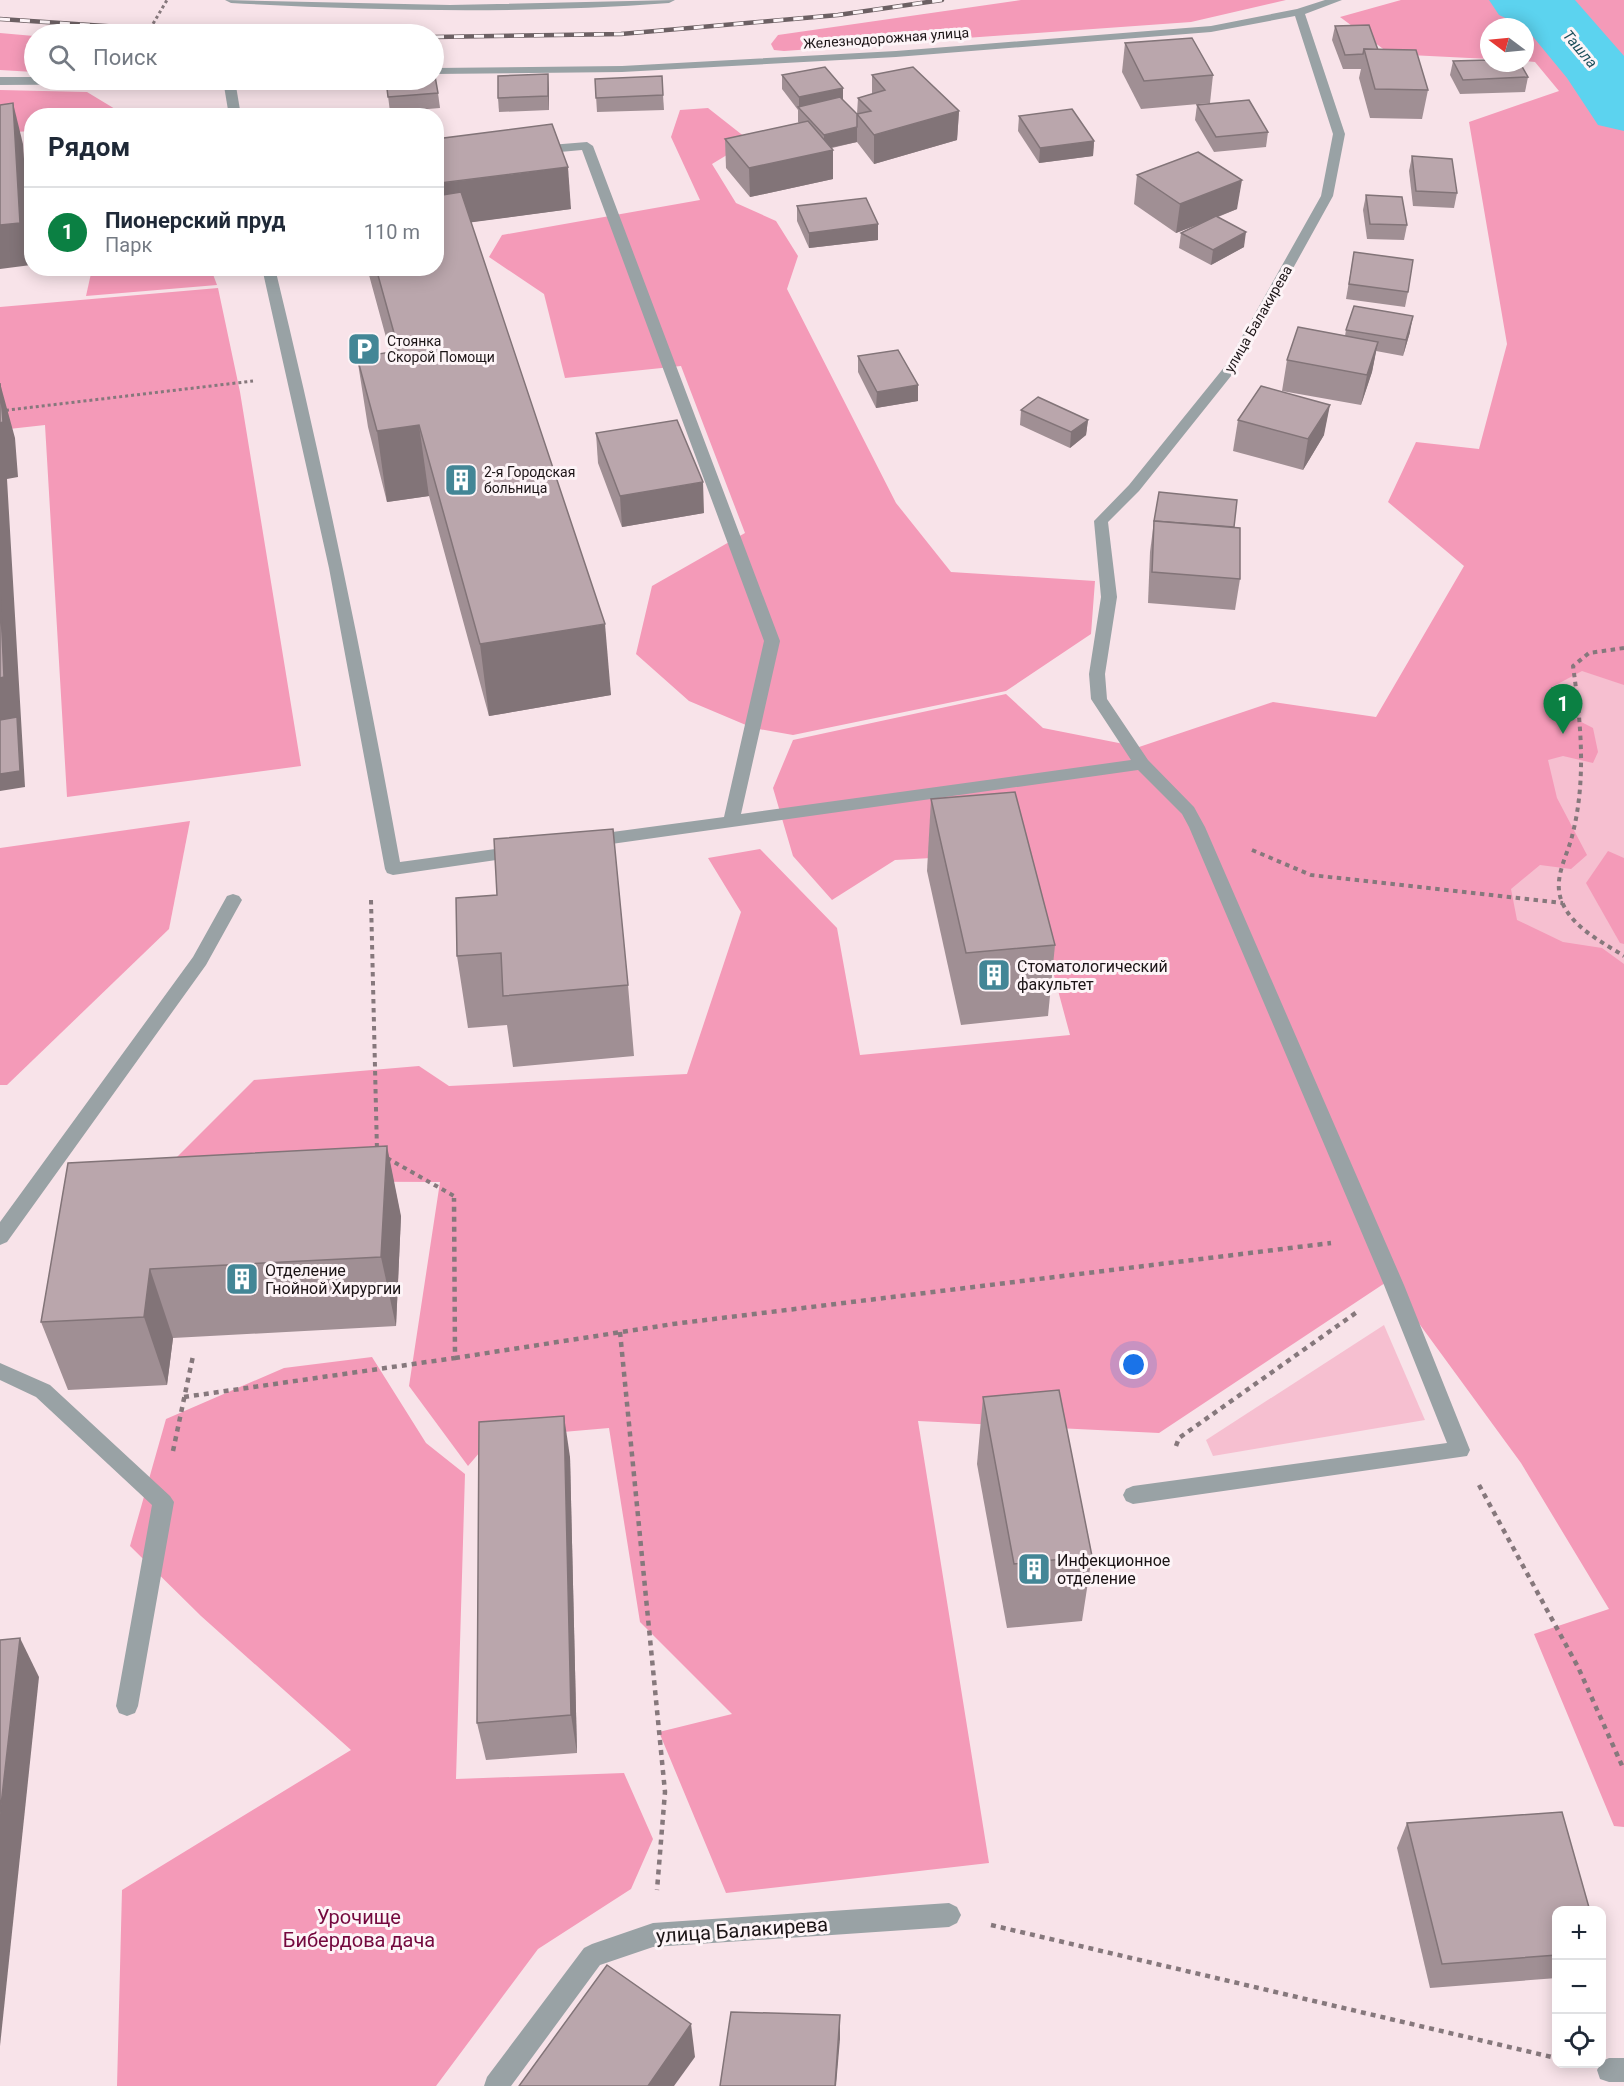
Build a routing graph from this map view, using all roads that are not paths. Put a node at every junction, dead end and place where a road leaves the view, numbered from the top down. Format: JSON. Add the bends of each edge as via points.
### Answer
{"nodes":[{"id":1,"x":231,"y":0,"type":"edge"},
{"id":2,"x":669,"y":0,"type":"edge"},
{"id":3,"x":1336,"y":0,"type":"edge"},
{"id":4,"x":1299,"y":12,"type":"junction"},
{"id":5,"x":444,"y":71,"type":"edge"},
{"id":6,"x":0,"y":81,"type":"edge"},
{"id":7,"x":24,"y":81,"type":"edge"},
{"id":8,"x":231,"y":90,"type":"edge"},
{"id":9,"x":234,"y":108,"type":"edge"},
{"id":10,"x":529,"y":150,"type":"edge"},
{"id":11,"x":270,"y":276,"type":"edge"},
{"id":12,"x":1142,"y":764,"type":"junction"},
{"id":13,"x":731,"y":821,"type":"junction"},
{"id":14,"x":568,"y":844,"type":"edge"},
{"id":15,"x":533,"y":849,"type":"edge"},
{"id":16,"x":232,"y":900,"type":"dead end"},
{"id":17,"x":0,"y":1237,"type":"edge"},
{"id":18,"x":0,"y":1371,"type":"edge"},
{"id":19,"x":1133,"y":1495,"type":"dead end"},
{"id":20,"x":127,"y":1706,"type":"dead end"},
{"id":21,"x":949,"y":1916,"type":"road end"},
{"id":22,"x":496,"y":2086,"type":"edge"}],
"edges":[{"from":1,"to":2,"type":"street","via":[[479,10]]},
{"from":3,"to":4,"type":"street","name":"Железнодорожная улица"},
{"from":4,"to":5,"type":"street","name":"Железнодорожная улица","via":[[1211,28],[896,54],[622,69]]},
{"from":4,"to":12,"type":"street","name":"улица Балакирева","via":[[1339,134],[1327,196],[1233,366],[1134,488],[1101,521],[1109,597],[1098,674],[1099,699]]},
{"from":6,"to":7,"type":"street"},
{"from":8,"to":9,"type":"street"},
{"from":10,"to":13,"type":"street","via":[[587,146],[772,640]]},
{"from":11,"to":15,"type":"street","via":[[295,375],[393,869]]},
{"from":12,"to":13,"type":"street"},
{"from":12,"to":19,"type":"street","name":"улица Балакирева","via":[[1188,811],[1197,827],[1394,1285],[1460,1450]]},
{"from":13,"to":14,"type":"street"},
{"from":16,"to":17,"type":"street","via":[[200,961]]},
{"from":18,"to":20,"type":"street","via":[[44,1391],[163,1502]]},
{"from":21,"to":22,"type":"street","name":"улица Балакирева","via":[[653,1935],[592,1956]]}]}
